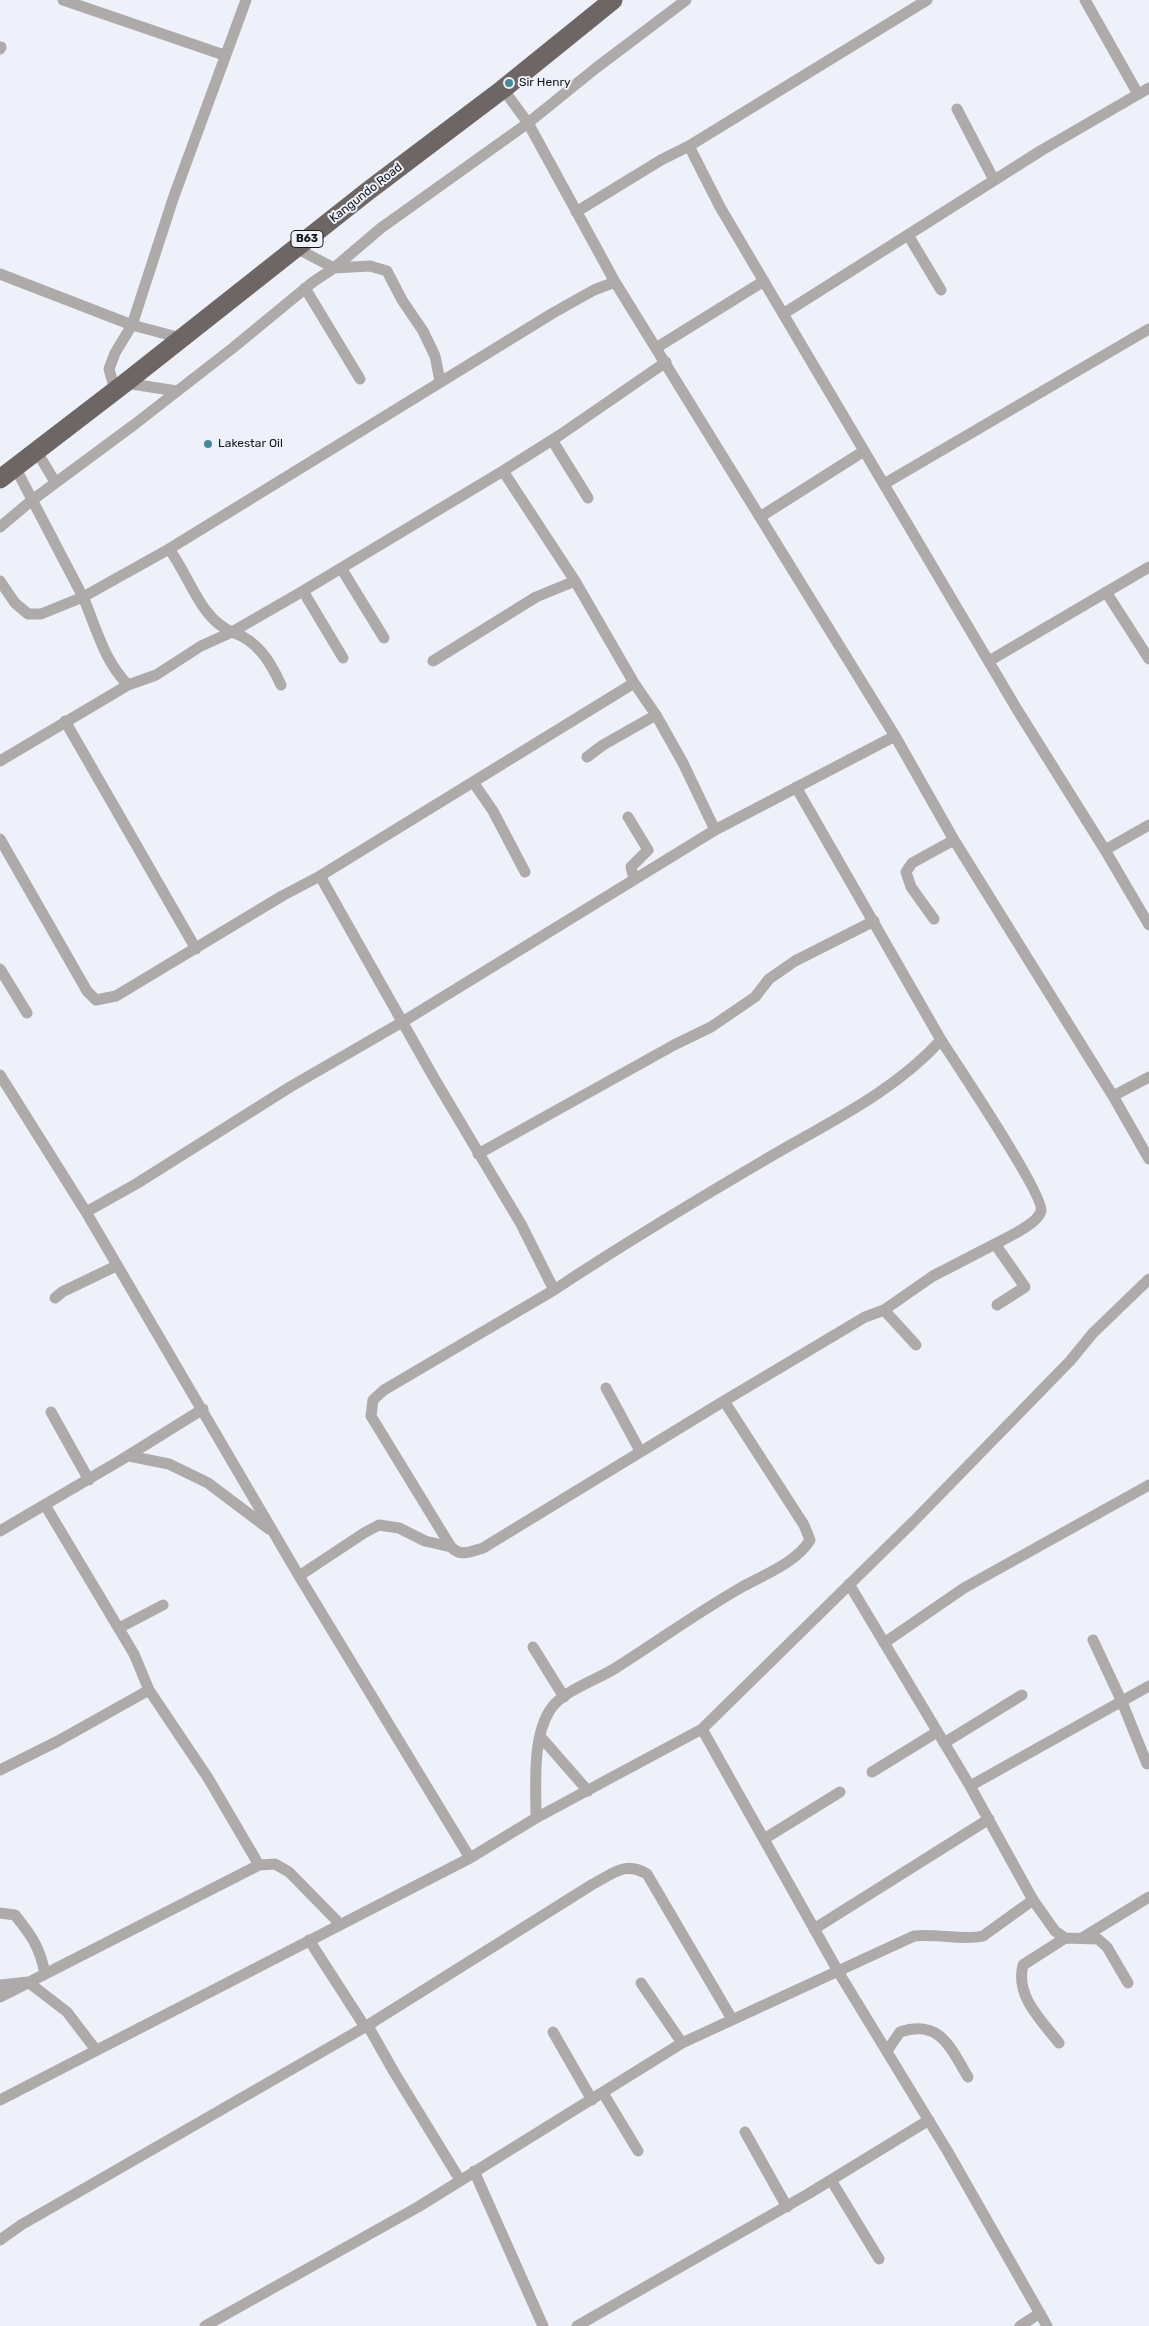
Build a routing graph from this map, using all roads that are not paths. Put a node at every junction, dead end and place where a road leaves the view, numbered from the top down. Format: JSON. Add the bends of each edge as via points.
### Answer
{"nodes":[{"id":1,"x":63,"y":0,"type":"edge"},
{"id":2,"x":246,"y":0,"type":"edge"},
{"id":3,"x":613,"y":0,"type":"edge"},
{"id":4,"x":686,"y":0,"type":"edge"},
{"id":5,"x":927,"y":0,"type":"edge"},
{"id":6,"x":1085,"y":0,"type":"edge"},
{"id":7,"x":224,"y":55,"type":"junction"},
{"id":8,"x":1149,"y":88,"type":"edge"},
{"id":9,"x":503,"y":89,"type":"junction"},
{"id":10,"x":1138,"y":94,"type":"junction"},
{"id":11,"x":957,"y":109,"type":"dead end"},
{"id":12,"x":528,"y":123,"type":"junction"},
{"id":13,"x":689,"y":146,"type":"junction"},
{"id":14,"x":994,"y":180,"type":"junction"},
{"id":15,"x":576,"y":212,"type":"junction"},
{"id":16,"x":908,"y":235,"type":"junction"},
{"id":17,"x":296,"y":248,"type":"junction"},
{"id":18,"x":334,"y":268,"type":"junction"},
{"id":19,"x":0,"y":274,"type":"edge"},
{"id":20,"x":615,"y":282,"type":"junction"},
{"id":21,"x":764,"y":282,"type":"junction"},
{"id":22,"x":305,"y":288,"type":"junction"},
{"id":23,"x":941,"y":290,"type":"dead end"},
{"id":24,"x":782,"y":314,"type":"junction"},
{"id":25,"x":132,"y":325,"type":"junction"},
{"id":26,"x":1149,"y":329,"type":"edge"},
{"id":27,"x":181,"y":338,"type":"junction"},
{"id":28,"x":656,"y":348,"type":"junction"},
{"id":29,"x":666,"y":362,"type":"junction"},
{"id":30,"x":360,"y":379,"type":"dead end"},
{"id":31,"x":440,"y":381,"type":"junction"},
{"id":32,"x":120,"y":387,"type":"junction"},
{"id":33,"x":177,"y":392,"type":"junction"},
{"id":34,"x":552,"y":440,"type":"junction"},
{"id":35,"x":36,"y":450,"type":"junction"},
{"id":36,"x":864,"y":451,"type":"junction"},
{"id":37,"x":503,"y":471,"type":"junction"},
{"id":38,"x":7,"y":473,"type":"edge"},
{"id":39,"x":55,"y":482,"type":"junction"},
{"id":40,"x":884,"y":484,"type":"junction"},
{"id":41,"x":588,"y":498,"type":"dead end"},
{"id":42,"x":31,"y":501,"type":"junction"},
{"id":43,"x":760,"y":517,"type":"junction"},
{"id":44,"x":0,"y":527,"type":"edge"},
{"id":45,"x":169,"y":548,"type":"junction"},
{"id":46,"x":1149,"y":567,"type":"edge"},
{"id":47,"x":341,"y":568,"type":"junction"},
{"id":48,"x":0,"y":581,"type":"edge"},
{"id":49,"x":575,"y":581,"type":"junction"},
{"id":50,"x":303,"y":591,"type":"junction"},
{"id":51,"x":1106,"y":592,"type":"junction"},
{"id":52,"x":83,"y":597,"type":"junction"},
{"id":53,"x":232,"y":632,"type":"junction"},
{"id":54,"x":384,"y":638,"type":"dead end"},
{"id":55,"x":344,"y":658,"type":"dead end"},
{"id":56,"x":1149,"y":659,"type":"edge"},
{"id":57,"x":433,"y":661,"type":"dead end"},
{"id":58,"x":989,"y":661,"type":"junction"},
{"id":59,"x":634,"y":683,"type":"junction"},
{"id":60,"x":128,"y":684,"type":"junction"},
{"id":61,"x":282,"y":686,"type":"dead end"},
{"id":62,"x":656,"y":716,"type":"junction"},
{"id":63,"x":65,"y":721,"type":"junction"},
{"id":64,"x":895,"y":736,"type":"junction"},
{"id":65,"x":587,"y":757,"type":"dead end"},
{"id":66,"x":0,"y":761,"type":"edge"},
{"id":67,"x":473,"y":782,"type":"junction"},
{"id":68,"x":796,"y":787,"type":"junction"},
{"id":69,"x":628,"y":817,"type":"dead end"},
{"id":70,"x":1149,"y":825,"type":"edge"},
{"id":71,"x":715,"y":830,"type":"junction"},
{"id":72,"x":0,"y":839,"type":"edge"},
{"id":73,"x":954,"y":840,"type":"junction"},
{"id":74,"x":1105,"y":850,"type":"junction"},
{"id":75,"x":525,"y":872,"type":"dead end"},
{"id":76,"x":320,"y":876,"type":"junction"},
{"id":77,"x":634,"y":879,"type":"junction"},
{"id":78,"x":934,"y":919,"type":"dead end"},
{"id":79,"x":874,"y":921,"type":"junction"},
{"id":80,"x":1149,"y":925,"type":"edge"},
{"id":81,"x":196,"y":949,"type":"junction"},
{"id":82,"x":0,"y":969,"type":"edge"},
{"id":83,"x":27,"y":1013,"type":"dead end"},
{"id":84,"x":404,"y":1021,"type":"junction"},
{"id":85,"x":941,"y":1040,"type":"junction"},
{"id":86,"x":0,"y":1075,"type":"edge"},
{"id":87,"x":1149,"y":1077,"type":"edge"},
{"id":88,"x":1113,"y":1096,"type":"junction"},
{"id":89,"x":478,"y":1154,"type":"junction"},
{"id":90,"x":1149,"y":1159,"type":"edge"},
{"id":91,"x":86,"y":1212,"type":"junction"},
{"id":92,"x":995,"y":1244,"type":"junction"},
{"id":93,"x":116,"y":1266,"type":"junction"},
{"id":94,"x":1149,"y":1279,"type":"edge"},
{"id":95,"x":554,"y":1290,"type":"junction"},
{"id":96,"x":55,"y":1298,"type":"dead end"},
{"id":97,"x":997,"y":1305,"type":"dead end"},
{"id":98,"x":884,"y":1310,"type":"junction"},
{"id":99,"x":916,"y":1345,"type":"dead end"},
{"id":100,"x":606,"y":1388,"type":"dead end"},
{"id":101,"x":724,"y":1401,"type":"junction"},
{"id":102,"x":202,"y":1409,"type":"junction"},
{"id":103,"x":52,"y":1412,"type":"dead end"},
{"id":104,"x":640,"y":1451,"type":"junction"},
{"id":105,"x":129,"y":1456,"type":"junction"},
{"id":106,"x":89,"y":1480,"type":"junction"},
{"id":107,"x":1149,"y":1485,"type":"edge"},
{"id":108,"x":45,"y":1505,"type":"junction"},
{"id":109,"x":0,"y":1532,"type":"edge"},
{"id":110,"x":274,"y":1533,"type":"junction"},
{"id":111,"x":451,"y":1547,"type":"junction"},
{"id":112,"x":299,"y":1576,"type":"junction"},
{"id":113,"x":849,"y":1584,"type":"junction"},
{"id":114,"x":163,"y":1605,"type":"dead end"},
{"id":115,"x":119,"y":1628,"type":"junction"},
{"id":116,"x":1093,"y":1640,"type":"dead end"},
{"id":117,"x":884,"y":1643,"type":"junction"},
{"id":118,"x":533,"y":1647,"type":"dead end"},
{"id":119,"x":1149,"y":1686,"type":"edge"},
{"id":120,"x":149,"y":1690,"type":"junction"},
{"id":121,"x":1022,"y":1695,"type":"dead end"},
{"id":122,"x":564,"y":1697,"type":"junction"},
{"id":123,"x":1122,"y":1702,"type":"junction"},
{"id":124,"x":702,"y":1729,"type":"junction"},
{"id":125,"x":937,"y":1732,"type":"junction"},
{"id":126,"x":540,"y":1736,"type":"junction"},
{"id":127,"x":944,"y":1743,"type":"junction"},
{"id":128,"x":1147,"y":1764,"type":"dead end"},
{"id":129,"x":0,"y":1770,"type":"edge"},
{"id":130,"x":872,"y":1772,"type":"dead end"},
{"id":131,"x":970,"y":1786,"type":"junction"},
{"id":132,"x":588,"y":1791,"type":"junction"},
{"id":133,"x":840,"y":1792,"type":"dead end"},
{"id":134,"x":536,"y":1818,"type":"junction"},
{"id":135,"x":989,"y":1819,"type":"junction"},
{"id":136,"x":764,"y":1839,"type":"junction"},
{"id":137,"x":470,"y":1858,"type":"junction"},
{"id":138,"x":259,"y":1865,"type":"junction"},
{"id":139,"x":1149,"y":1897,"type":"edge"},
{"id":140,"x":1033,"y":1900,"type":"junction"},
{"id":141,"x":0,"y":1914,"type":"edge"},
{"id":142,"x":340,"y":1924,"type":"junction"},
{"id":143,"x":814,"y":1929,"type":"junction"},
{"id":144,"x":1064,"y":1938,"type":"junction"},
{"id":145,"x":1081,"y":1939,"type":"junction"},
{"id":146,"x":309,"y":1940,"type":"junction"},
{"id":147,"x":839,"y":1972,"type":"junction"},
{"id":148,"x":46,"y":1974,"type":"junction"},
{"id":149,"x":28,"y":1982,"type":"junction"},
{"id":150,"x":641,"y":1983,"type":"dead end"},
{"id":151,"x":1128,"y":1983,"type":"dead end"},
{"id":152,"x":0,"y":1985,"type":"edge"},
{"id":153,"x":0,"y":1997,"type":"edge"},
{"id":154,"x":732,"y":2019,"type":"junction"},
{"id":155,"x":366,"y":2027,"type":"junction"},
{"id":156,"x":553,"y":2032,"type":"dead end"},
{"id":157,"x":682,"y":2043,"type":"junction"},
{"id":158,"x":1059,"y":2043,"type":"dead end"},
{"id":159,"x":96,"y":2050,"type":"junction"},
{"id":160,"x":887,"y":2052,"type":"junction"},
{"id":161,"x":968,"y":2076,"type":"dead end"},
{"id":162,"x":603,"y":2093,"type":"junction"},
{"id":163,"x":0,"y":2100,"type":"edge"},
{"id":164,"x":592,"y":2100,"type":"junction"},
{"id":165,"x":928,"y":2120,"type":"junction"},
{"id":166,"x":745,"y":2132,"type":"dead end"},
{"id":167,"x":638,"y":2151,"type":"dead end"},
{"id":168,"x":474,"y":2171,"type":"junction"},
{"id":169,"x":460,"y":2180,"type":"junction"},
{"id":170,"x":831,"y":2180,"type":"junction"},
{"id":171,"x":786,"y":2206,"type":"junction"},
{"id":172,"x":0,"y":2240,"type":"edge"},
{"id":173,"x":879,"y":2259,"type":"dead end"},
{"id":174,"x":1040,"y":2313,"type":"junction"},
{"id":175,"x":205,"y":2326,"type":"edge"},
{"id":176,"x":542,"y":2326,"type":"edge"},
{"id":177,"x":577,"y":2326,"type":"edge"},
{"id":178,"x":1020,"y":2326,"type":"edge"},
{"id":179,"x":1047,"y":2326,"type":"edge"}],
"edges":[{"from":1,"to":7,"type":"street"},
{"from":2,"to":7,"type":"street"},
{"from":3,"to":9,"type":"highway","name":"Kangundo Road","number":"B63"},
{"from":4,"to":12,"type":"street"},
{"from":5,"to":13,"type":"street"},
{"from":6,"to":10,"type":"street"},
{"from":7,"to":25,"type":"street"},
{"from":8,"to":10,"type":"street"},
{"from":9,"to":12,"type":"street"},
{"from":9,"to":17,"type":"highway","name":"Kangundo Road","number":"B63"},
{"from":10,"to":14,"type":"street"},
{"from":11,"to":14,"type":"street"},
{"from":12,"to":15,"type":"street"},
{"from":12,"to":18,"type":"street","via":[[381,228]]},
{"from":13,"to":15,"type":"street"},
{"from":13,"to":21,"type":"street"},
{"from":14,"to":16,"type":"street"},
{"from":15,"to":20,"type":"street"},
{"from":16,"to":23,"type":"street"},
{"from":16,"to":24,"type":"street"},
{"from":17,"to":18,"type":"street"},
{"from":17,"to":27,"type":"highway","name":"Kangundo Road","number":"B63"},
{"from":18,"to":22,"type":"street"},
{"from":18,"to":31,"type":"street","via":[[370,266],[387,271],[424,331]]},
{"from":19,"to":25,"type":"street"},
{"from":20,"to":28,"type":"street"},
{"from":20,"to":31,"type":"street","via":[[553,312]]},
{"from":21,"to":24,"type":"street"},
{"from":21,"to":28,"type":"street"},
{"from":22,"to":30,"type":"street"},
{"from":22,"to":33,"type":"street"},
{"from":24,"to":36,"type":"street"},
{"from":25,"to":27,"type":"street"},
{"from":25,"to":32,"type":"street","via":[[109,369]]},
{"from":26,"to":40,"type":"street"},
{"from":27,"to":32,"type":"highway","name":"Kangundo Road","number":"B63"},
{"from":28,"to":29,"type":"street"},
{"from":29,"to":34,"type":"street"},
{"from":29,"to":43,"type":"street"},
{"from":31,"to":45,"type":"street"},
{"from":32,"to":33,"type":"street"},
{"from":32,"to":35,"type":"highway","name":"Kangundo Road","number":"B63"},
{"from":33,"to":39,"type":"street"},
{"from":34,"to":37,"type":"street"},
{"from":34,"to":41,"type":"street"},
{"from":35,"to":38,"type":"highway","name":"Kangundo Road","number":"B63"},
{"from":35,"to":39,"type":"street"},
{"from":36,"to":40,"type":"street"},
{"from":36,"to":43,"type":"street"},
{"from":37,"to":47,"type":"street"},
{"from":37,"to":49,"type":"street"},
{"from":38,"to":42,"type":"street"},
{"from":39,"to":42,"type":"street"},
{"from":40,"to":58,"type":"street"},
{"from":42,"to":44,"type":"street"},
{"from":42,"to":52,"type":"street"},
{"from":43,"to":64,"type":"street"},
{"from":45,"to":52,"type":"street"},
{"from":45,"to":53,"type":"street","via":[[212,619]]},
{"from":46,"to":51,"type":"street"},
{"from":47,"to":50,"type":"street"},
{"from":47,"to":54,"type":"street"},
{"from":48,"to":52,"type":"street","via":[[15,603],[28,614],[41,614]]},
{"from":49,"to":57,"type":"street","via":[[536,597]]},
{"from":49,"to":59,"type":"street"},
{"from":50,"to":53,"type":"street"},
{"from":50,"to":55,"type":"street"},
{"from":51,"to":56,"type":"street"},
{"from":51,"to":58,"type":"street"},
{"from":52,"to":60,"type":"street","via":[[106,657]]},
{"from":53,"to":60,"type":"street","via":[[201,646],[156,675]]},
{"from":53,"to":61,"type":"street","via":[[256,645],[273,667]]},
{"from":58,"to":74,"type":"street"},
{"from":59,"to":62,"type":"street"},
{"from":59,"to":67,"type":"street"},
{"from":60,"to":63,"type":"street"},
{"from":62,"to":65,"type":"street"},
{"from":62,"to":71,"type":"street"},
{"from":63,"to":66,"type":"street"},
{"from":63,"to":81,"type":"street"},
{"from":64,"to":68,"type":"street"},
{"from":64,"to":73,"type":"street"},
{"from":67,"to":75,"type":"street","via":[[493,811]]},
{"from":67,"to":76,"type":"street"},
{"from":68,"to":71,"type":"street"},
{"from":68,"to":79,"type":"street"},
{"from":69,"to":77,"type":"street","via":[[648,850],[631,867]]},
{"from":70,"to":74,"type":"street"},
{"from":71,"to":77,"type":"street"},
{"from":72,"to":81,"type":"street","via":[[87,991],[96,1000],[116,996]]},
{"from":73,"to":78,"type":"street","via":[[912,863],[906,872],[911,887]]},
{"from":73,"to":88,"type":"street"},
{"from":74,"to":80,"type":"street"},
{"from":76,"to":81,"type":"street"},
{"from":76,"to":84,"type":"street"},
{"from":77,"to":84,"type":"street"},
{"from":79,"to":85,"type":"street"},
{"from":79,"to":89,"type":"street","via":[[795,961],[769,979],[755,997],[711,1027],[674,1044]]},
{"from":82,"to":83,"type":"street"},
{"from":84,"to":89,"type":"street"},
{"from":84,"to":91,"type":"street"},
{"from":85,"to":92,"type":"street","via":[[1014,1155],[1042,1208],[1035,1221]]},
{"from":85,"to":95,"type":"street","via":[[910,1072],[890,1087]]},
{"from":86,"to":91,"type":"street"},
{"from":87,"to":88,"type":"street"},
{"from":88,"to":90,"type":"street"},
{"from":89,"to":95,"type":"street","via":[[521,1224]]},
{"from":91,"to":93,"type":"street"},
{"from":92,"to":97,"type":"street","via":[[1025,1287]]},
{"from":92,"to":98,"type":"street","via":[[933,1276]]},
{"from":93,"to":96,"type":"street"},
{"from":93,"to":102,"type":"street"},
{"from":94,"to":113,"type":"street","via":[[1092,1333],[1070,1361]]},
{"from":95,"to":111,"type":"street","via":[[373,1400],[371,1416]]},
{"from":98,"to":99,"type":"street"},
{"from":98,"to":101,"type":"street","via":[[865,1317]]},
{"from":100,"to":104,"type":"street"},
{"from":101,"to":104,"type":"street"},
{"from":101,"to":122,"type":"street","via":[[804,1525],[810,1540],[804,1549],[778,1567]]},
{"from":102,"to":105,"type":"street"},
{"from":102,"to":110,"type":"street"},
{"from":103,"to":106,"type":"street"},
{"from":104,"to":111,"type":"street","via":[[483,1548],[465,1554]]},
{"from":105,"to":106,"type":"street"},
{"from":105,"to":110,"type":"street","via":[[169,1464],[208,1483]]},
{"from":106,"to":108,"type":"street"},
{"from":107,"to":117,"type":"street","via":[[964,1588]]},
{"from":108,"to":109,"type":"street"},
{"from":108,"to":115,"type":"street"},
{"from":110,"to":112,"type":"street"},
{"from":111,"to":112,"type":"street","via":[[425,1541],[399,1528],[379,1525]]},
{"from":112,"to":137,"type":"street"},
{"from":113,"to":117,"type":"street"},
{"from":113,"to":124,"type":"street"},
{"from":114,"to":115,"type":"street"},
{"from":115,"to":120,"type":"street"},
{"from":116,"to":123,"type":"street"},
{"from":117,"to":125,"type":"street"},
{"from":118,"to":122,"type":"street"},
{"from":119,"to":123,"type":"street"},
{"from":120,"to":129,"type":"street"},
{"from":120,"to":138,"type":"street","via":[[208,1778]]},
{"from":121,"to":127,"type":"street"},
{"from":122,"to":126,"type":"street","via":[[550,1708]]},
{"from":123,"to":128,"type":"street"},
{"from":123,"to":131,"type":"street"},
{"from":124,"to":132,"type":"street"},
{"from":124,"to":136,"type":"street"},
{"from":125,"to":127,"type":"street"},
{"from":125,"to":130,"type":"street"},
{"from":126,"to":132,"type":"street"},
{"from":126,"to":134,"type":"street"},
{"from":127,"to":131,"type":"street"},
{"from":131,"to":135,"type":"street"},
{"from":132,"to":134,"type":"street"},
{"from":133,"to":136,"type":"street"},
{"from":134,"to":137,"type":"street"},
{"from":135,"to":140,"type":"street"},
{"from":135,"to":143,"type":"street"},
{"from":136,"to":143,"type":"street"},
{"from":137,"to":142,"type":"street"},
{"from":138,"to":142,"type":"street","via":[[274,1864],[289,1872]]},
{"from":138,"to":148,"type":"street"},
{"from":139,"to":145,"type":"street"},
{"from":140,"to":144,"type":"street"},
{"from":140,"to":147,"type":"street","via":[[983,1936],[914,1936]]},
{"from":141,"to":148,"type":"street","via":[[14,1915],[35,1940]]},
{"from":142,"to":146,"type":"street"},
{"from":143,"to":147,"type":"street"},
{"from":144,"to":145,"type":"street"},
{"from":144,"to":158,"type":"street","via":[[1023,1965],[1020,1978],[1029,2004]]},
{"from":145,"to":151,"type":"street","via":[[1098,1939],[1107,1947]]},
{"from":146,"to":155,"type":"street"},
{"from":146,"to":159,"type":"street"},
{"from":147,"to":154,"type":"street"},
{"from":147,"to":160,"type":"street"},
{"from":148,"to":149,"type":"street"},
{"from":149,"to":152,"type":"street"},
{"from":149,"to":153,"type":"street"},
{"from":149,"to":159,"type":"street","via":[[67,2012]]},
{"from":150,"to":157,"type":"street"},
{"from":154,"to":155,"type":"street","via":[[647,1874],[635,1867],[624,1868],[592,1884]]},
{"from":154,"to":157,"type":"street"},
{"from":155,"to":169,"type":"street"},
{"from":155,"to":172,"type":"street"},
{"from":156,"to":164,"type":"street"},
{"from":157,"to":162,"type":"street"},
{"from":159,"to":163,"type":"street"},
{"from":160,"to":161,"type":"street","via":[[900,2032],[914,2027],[934,2031],[948,2043]]},
{"from":160,"to":165,"type":"street"},
{"from":162,"to":164,"type":"street"},
{"from":162,"to":167,"type":"street"},
{"from":164,"to":168,"type":"street"},
{"from":165,"to":170,"type":"street"},
{"from":165,"to":174,"type":"street"},
{"from":166,"to":171,"type":"street"},
{"from":168,"to":169,"type":"street"},
{"from":168,"to":176,"type":"street"},
{"from":169,"to":175,"type":"street","via":[[418,2207]]},
{"from":170,"to":171,"type":"street"},
{"from":170,"to":173,"type":"street"},
{"from":171,"to":177,"type":"street"},
{"from":174,"to":178,"type":"street"},
{"from":174,"to":179,"type":"street"}]}
